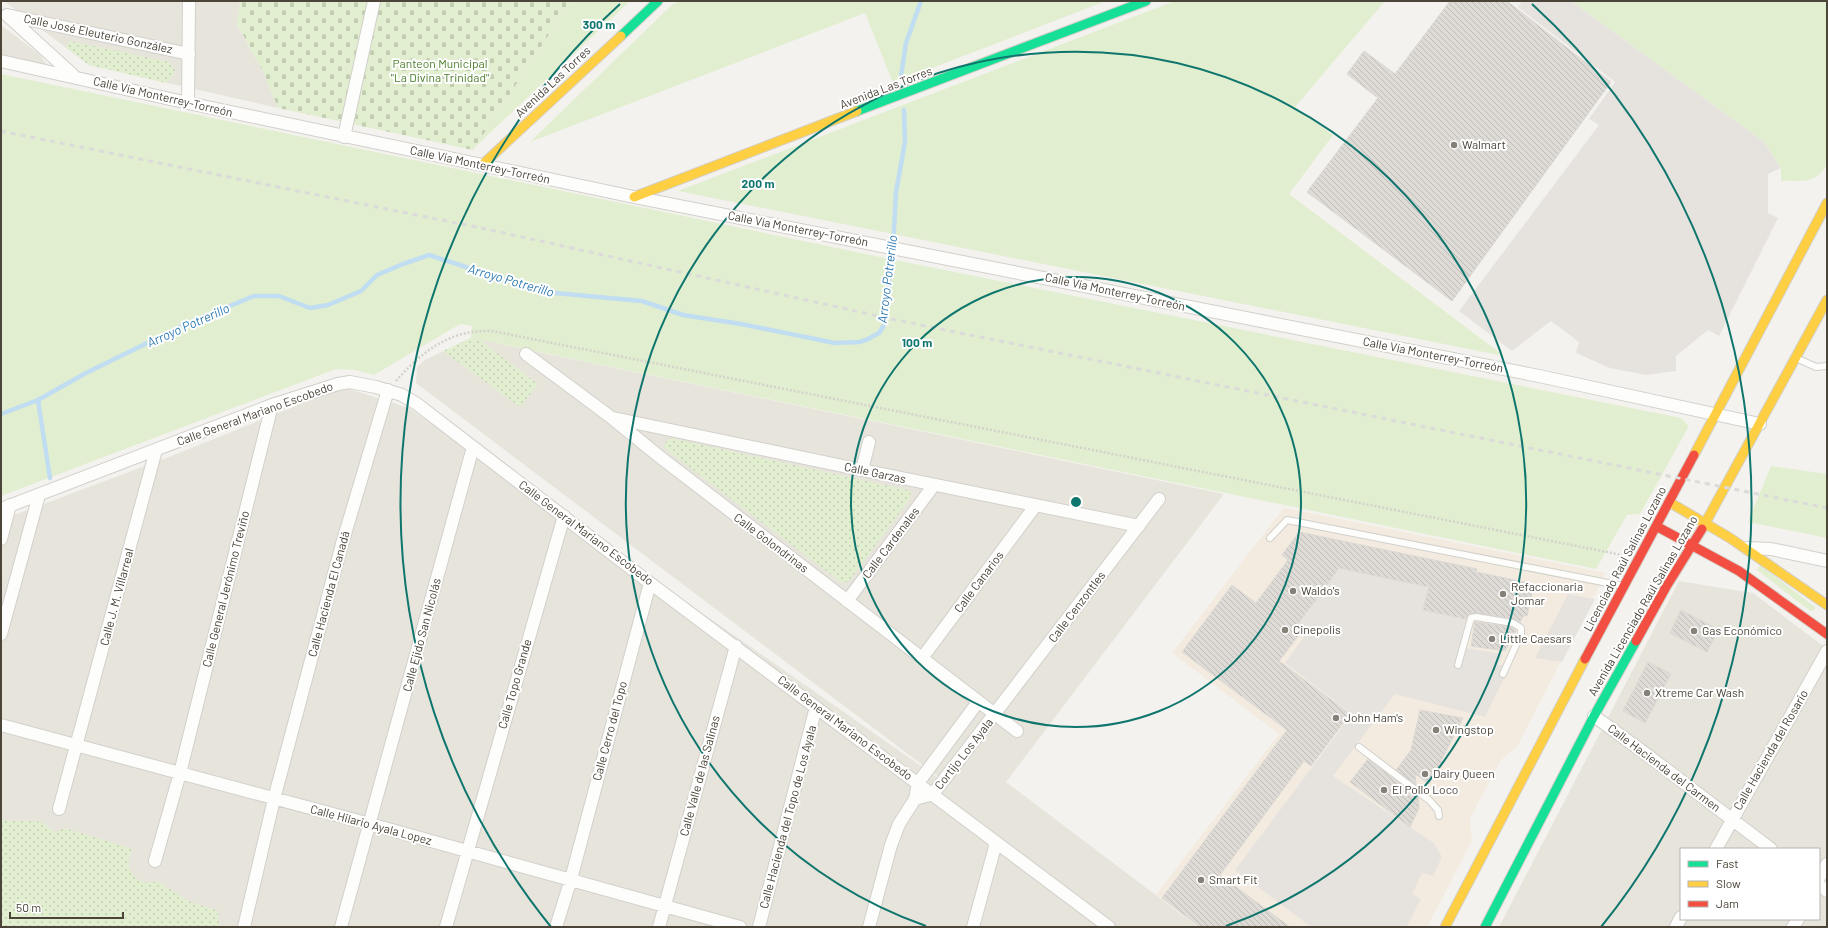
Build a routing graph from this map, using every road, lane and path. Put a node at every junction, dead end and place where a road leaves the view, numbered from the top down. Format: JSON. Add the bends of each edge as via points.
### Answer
{"nodes":[{"id":1,"x":189,"y":1,"type":"edge"},
{"id":2,"x":374,"y":1,"type":"edge"},
{"id":3,"x":658,"y":1,"type":"edge"},
{"id":4,"x":1146,"y":1,"type":"edge"},
{"id":5,"x":4,"y":12,"type":"edge"},
{"id":6,"x":189,"y":54,"type":"junction"},
{"id":7,"x":1,"y":60,"type":"edge"},
{"id":8,"x":73,"y":76,"type":"junction"},
{"id":9,"x":188,"y":104,"type":"junction"},
{"id":10,"x":344,"y":136,"type":"junction"},
{"id":11,"x":482,"y":165,"type":"junction"},
{"id":12,"x":634,"y":197,"type":"junction"},
{"id":13,"x":1827,"y":203,"type":"edge"},
{"id":14,"x":1827,"y":300,"type":"edge"},
{"id":15,"x":526,"y":354,"type":"dead end"},
{"id":16,"x":1796,"y":358,"type":"junction"},
{"id":17,"x":1827,"y":366,"type":"edge"},
{"id":18,"x":388,"y":390,"type":"junction"},
{"id":19,"x":272,"y":405,"type":"junction"},
{"id":20,"x":1716,"y":416,"type":"junction"},
{"id":21,"x":612,"y":418,"type":"junction"},
{"id":22,"x":1760,"y":424,"type":"junction"},
{"id":23,"x":868,"y":442,"type":"dead end"},
{"id":24,"x":474,"y":447,"type":"junction"},
{"id":25,"x":156,"y":450,"type":"junction"},
{"id":26,"x":862,"y":470,"type":"junction"},
{"id":27,"x":934,"y":485,"type":"junction"},
{"id":28,"x":39,"y":495,"type":"junction"},
{"id":29,"x":1159,"y":499,"type":"dead end"},
{"id":30,"x":1669,"y":502,"type":"junction"},
{"id":31,"x":1036,"y":505,"type":"junction"},
{"id":32,"x":6,"y":507,"type":"edge"},
{"id":33,"x":564,"y":516,"type":"junction"},
{"id":34,"x":1706,"y":522,"type":"junction"},
{"id":35,"x":1139,"y":526,"type":"junction"},
{"id":36,"x":1656,"y":526,"type":"junction"},
{"id":37,"x":1270,"y":538,"type":"dead end"},
{"id":38,"x":1,"y":539,"type":"edge"},
{"id":39,"x":1692,"y":545,"type":"junction"},
{"id":40,"x":1747,"y":548,"type":"junction"},
{"id":41,"x":1638,"y":558,"type":"junction"},
{"id":42,"x":1827,"y":561,"type":"edge"},
{"id":43,"x":650,"y":583,"type":"junction"},
{"id":44,"x":1623,"y":586,"type":"junction"},
{"id":45,"x":847,"y":601,"type":"junction"},
{"id":46,"x":1827,"y":605,"type":"edge"},
{"id":47,"x":1,"y":634,"type":"edge"},
{"id":48,"x":1827,"y":634,"type":"edge"},
{"id":49,"x":736,"y":646,"type":"junction"},
{"id":50,"x":1827,"y":651,"type":"edge"},
{"id":51,"x":922,"y":658,"type":"junction"},
{"id":52,"x":1458,"y":665,"type":"dead end"},
{"id":53,"x":1503,"y":674,"type":"dead end"},
{"id":54,"x":978,"y":702,"type":"junction"},
{"id":55,"x":816,"y":706,"type":"junction"},
{"id":56,"x":995,"y":714,"type":"junction"},
{"id":57,"x":1594,"y":716,"type":"junction"},
{"id":58,"x":1,"y":725,"type":"edge"},
{"id":59,"x":1017,"y":731,"type":"dead end"},
{"id":60,"x":77,"y":745,"type":"junction"},
{"id":61,"x":1359,"y":747,"type":"dead end"},
{"id":62,"x":180,"y":773,"type":"junction"},
{"id":63,"x":918,"y":783,"type":"junction"},
{"id":64,"x":933,"y":794,"type":"junction"},
{"id":65,"x":274,"y":799,"type":"junction"},
{"id":66,"x":915,"y":799,"type":"junction"},
{"id":67,"x":59,"y":809,"type":"dead end"},
{"id":68,"x":1438,"y":816,"type":"dead end"},
{"id":69,"x":1732,"y":819,"type":"junction"},
{"id":70,"x":370,"y":824,"type":"junction"},
{"id":71,"x":996,"y":843,"type":"junction"},
{"id":72,"x":1717,"y":848,"type":"edge"},
{"id":73,"x":1770,"y":848,"type":"edge"},
{"id":74,"x":467,"y":852,"type":"junction"},
{"id":75,"x":155,"y":861,"type":"dead end"},
{"id":76,"x":1827,"y":864,"type":"edge"},
{"id":77,"x":1820,"y":876,"type":"edge"},
{"id":78,"x":571,"y":879,"type":"junction"},
{"id":79,"x":665,"y":906,"type":"junction"},
{"id":80,"x":244,"y":927,"type":"edge"},
{"id":81,"x":342,"y":927,"type":"edge"},
{"id":82,"x":446,"y":927,"type":"edge"},
{"id":83,"x":556,"y":927,"type":"edge"},
{"id":84,"x":659,"y":927,"type":"edge"},
{"id":85,"x":740,"y":927,"type":"edge"},
{"id":86,"x":759,"y":927,"type":"edge"},
{"id":87,"x":869,"y":927,"type":"edge"},
{"id":88,"x":973,"y":927,"type":"edge"},
{"id":89,"x":1110,"y":927,"type":"edge"},
{"id":90,"x":1445,"y":927,"type":"edge"},
{"id":91,"x":1485,"y":927,"type":"edge"}],
"edges":[{"from":1,"to":6,"type":"street"},
{"from":2,"to":10,"type":"street"},
{"from":3,"to":11,"type":"main road","name":"Avenida Las Torres"},
{"from":4,"to":12,"type":"main road","name":"Avenida Las Torres"},
{"from":5,"to":6,"type":"street","name":"Calle José Eleuterio González"},
{"from":5,"to":8,"type":"street"},
{"from":6,"to":9,"type":"street"},
{"from":7,"to":8,"type":"street","name":"Calle Vía Monterrey-Torreón"},
{"from":8,"to":9,"type":"street","name":"Calle Vía Monterrey-Torreón"},
{"from":9,"to":10,"type":"street","name":"Calle Vía Monterrey-Torreón"},
{"from":10,"to":11,"type":"street","name":"Calle Vía Monterrey-Torreón"},
{"from":11,"to":12,"type":"street","name":"Calle Vía Monterrey-Torreón"},
{"from":12,"to":20,"type":"street","name":"Calle Vía Monterrey-Torreón","via":[[1538,376]]},
{"from":13,"to":20,"type":"main road","name":"Licenciado Raúl Salinas Lozano"},
{"from":14,"to":16,"type":"main road","name":"Avenida Licenciado Raúl Salinas Lozano"},
{"from":15,"to":21,"type":"street","name":"Calle Golondrinas"},
{"from":16,"to":17,"type":"lane","via":[[1816,367]]},
{"from":16,"to":22,"type":"main road","name":"Avenida Licenciado Raúl Salinas Lozano"},
{"from":18,"to":19,"type":"street","name":"Calle General Mariano Escobedo","via":[[350,382]]},
{"from":18,"to":24,"type":"street","name":"Calle General Mariano Escobedo","via":[[417,404]]},
{"from":18,"to":41,"type":"path","via":[[408,367],[434,345],[461,334],[492,331]]},
{"from":18,"to":65,"type":"street","name":"Calle Hacienda El Canadá","via":[[342,544]]},
{"from":19,"to":25,"type":"street","name":"Calle General Mariano Escobedo"},
{"from":19,"to":62,"type":"street","name":"Calle General Jerónimo Treviño"},
{"from":20,"to":22,"type":"street","name":"Calle Vía Monterrey-Torreón"},
{"from":20,"to":30,"type":"main road","name":"Licenciado Raúl Salinas Lozano"},
{"from":21,"to":26,"type":"street","name":"Calle Garzas"},
{"from":21,"to":45,"type":"street","name":"Calle Golondrinas"},
{"from":22,"to":34,"type":"main road","name":"Avenida Licenciado Raúl Salinas Lozano"},
{"from":23,"to":26,"type":"street"},
{"from":24,"to":33,"type":"street","name":"Calle General Mariano Escobedo"},
{"from":24,"to":70,"type":"street","name":"Calle Ejido San Nicolás"},
{"from":25,"to":28,"type":"street","name":"Calle General Mariano Escobedo"},
{"from":25,"to":60,"type":"street","name":"Calle J. M. Villarreal"},
{"from":26,"to":27,"type":"street","name":"Calle Garzas"},
{"from":27,"to":31,"type":"street","name":"Calle Garzas"},
{"from":27,"to":45,"type":"street","name":"Calle Cardenales"},
{"from":28,"to":32,"type":"street","name":"Calle General Mariano Escobedo"},
{"from":28,"to":47,"type":"street"},
{"from":29,"to":35,"type":"street","name":"Calle Cenzontles"},
{"from":30,"to":34,"type":"main road"},
{"from":30,"to":36,"type":"main road","name":"Licenciado Raúl Salinas Lozano"},
{"from":31,"to":35,"type":"street","name":"Calle Garzas"},
{"from":31,"to":51,"type":"street","name":"Calle Canarios"},
{"from":32,"to":38,"type":"street"},
{"from":33,"to":43,"type":"street","name":"Calle General Mariano Escobedo"},
{"from":33,"to":74,"type":"street","name":"Calle Topo Grande"},
{"from":34,"to":39,"type":"main road","name":"Avenida Licenciado Raúl Salinas Lozano"},
{"from":34,"to":40,"type":"main road"},
{"from":35,"to":56,"type":"street","name":"Calle Cenzontles"},
{"from":36,"to":39,"type":"main road"},
{"from":36,"to":41,"type":"main road","name":"Licenciado Raúl Salinas Lozano"},
{"from":37,"to":44,"type":"lane","via":[[1287,520]]},
{"from":39,"to":48,"type":"main road","via":[[1739,571]]},
{"from":39,"to":57,"type":"main road","name":"Avenida Licenciado Raúl Salinas Lozano"},
{"from":40,"to":42,"type":"street","via":[[1771,549]]},
{"from":40,"to":46,"type":"main road"},
{"from":41,"to":44,"type":"main road","name":"Licenciado Raúl Salinas Lozano"},
{"from":43,"to":49,"type":"street","name":"Calle General Mariano Escobedo"},
{"from":43,"to":78,"type":"street","name":"Calle Cerro del Topo"},
{"from":44,"to":90,"type":"main road","name":"Licenciado Raúl Salinas Lozano"},
{"from":45,"to":51,"type":"street","name":"Calle Golondrinas"},
{"from":49,"to":55,"type":"street","name":"Calle General Mariano Escobedo"},
{"from":49,"to":79,"type":"street","name":"Calle Valle de las Salinas"},
{"from":50,"to":69,"type":"street","name":"Calle Hacienda del Rosario"},
{"from":51,"to":54,"type":"street","name":"Calle Golondrinas"},
{"from":52,"to":53,"type":"lane","via":[[1471,618],[1513,623],[1521,628],[1521,634]]},
{"from":54,"to":56,"type":"street","name":"Calle Golondrinas"},
{"from":54,"to":63,"type":"street","name":"Cortijo Los Ayala"},
{"from":55,"to":63,"type":"street","name":"Calle General Mariano Escobedo"},
{"from":55,"to":86,"type":"street","name":"Calle Hacienda del Topo de Los Ayala"},
{"from":56,"to":59,"type":"street","name":"Calle Golondrinas"},
{"from":56,"to":64,"type":"street","name":"Cortijo Los Ayala"},
{"from":57,"to":69,"type":"street","name":"Calle Hacienda del Carmen"},
{"from":57,"to":91,"type":"main road","name":"Avenida Licenciado Raúl Salinas Lozano"},
{"from":58,"to":60,"type":"street","name":"Calle Hilario Ayala Lopez"},
{"from":60,"to":62,"type":"street","name":"Calle Hilario Ayala Lopez"},
{"from":60,"to":67,"type":"street","name":"Calle J. M. Villarreal"},
{"from":61,"to":68,"type":"lane","via":[[1429,800],[1438,810]]},
{"from":62,"to":65,"type":"street","name":"Calle Hilario Ayala Lopez"},
{"from":62,"to":75,"type":"street","name":"Calle General Jerónimo Treviño"},
{"from":63,"to":64,"type":"street","name":"Calle General Mariano Escobedo"},
{"from":63,"to":66,"type":"street"},
{"from":64,"to":66,"type":"street"},
{"from":64,"to":71,"type":"street","name":"Calle General Mariano Escobedo"},
{"from":65,"to":70,"type":"street","name":"Calle Hilario Ayala Lopez"},
{"from":65,"to":80,"type":"street","name":"Calle Hacienda El Canadá"},
{"from":66,"to":87,"type":"street","via":[[903,815],[893,838]]},
{"from":69,"to":72,"type":"street","name":"Calle Hacienda del Rosario"},
{"from":69,"to":73,"type":"street","name":"Calle Hacienda del Carmen"},
{"from":70,"to":74,"type":"street","name":"Calle Hilario Ayala Lopez"},
{"from":70,"to":81,"type":"street","name":"Calle Ejido San Nicolás"},
{"from":71,"to":88,"type":"street"},
{"from":71,"to":89,"type":"street","name":"Calle General Mariano Escobedo"},
{"from":74,"to":78,"type":"street","name":"Calle Hilario Ayala Lopez"},
{"from":74,"to":82,"type":"street","name":"Calle Topo Grande"},
{"from":76,"to":77,"type":"street"},
{"from":78,"to":79,"type":"street","name":"Calle Hilario Ayala Lopez"},
{"from":78,"to":83,"type":"street","name":"Calle Cerro del Topo"},
{"from":79,"to":84,"type":"street","name":"Calle Valle de las Salinas"},
{"from":79,"to":85,"type":"street","name":"Calle Hilario Ayala Lopez"}]}
